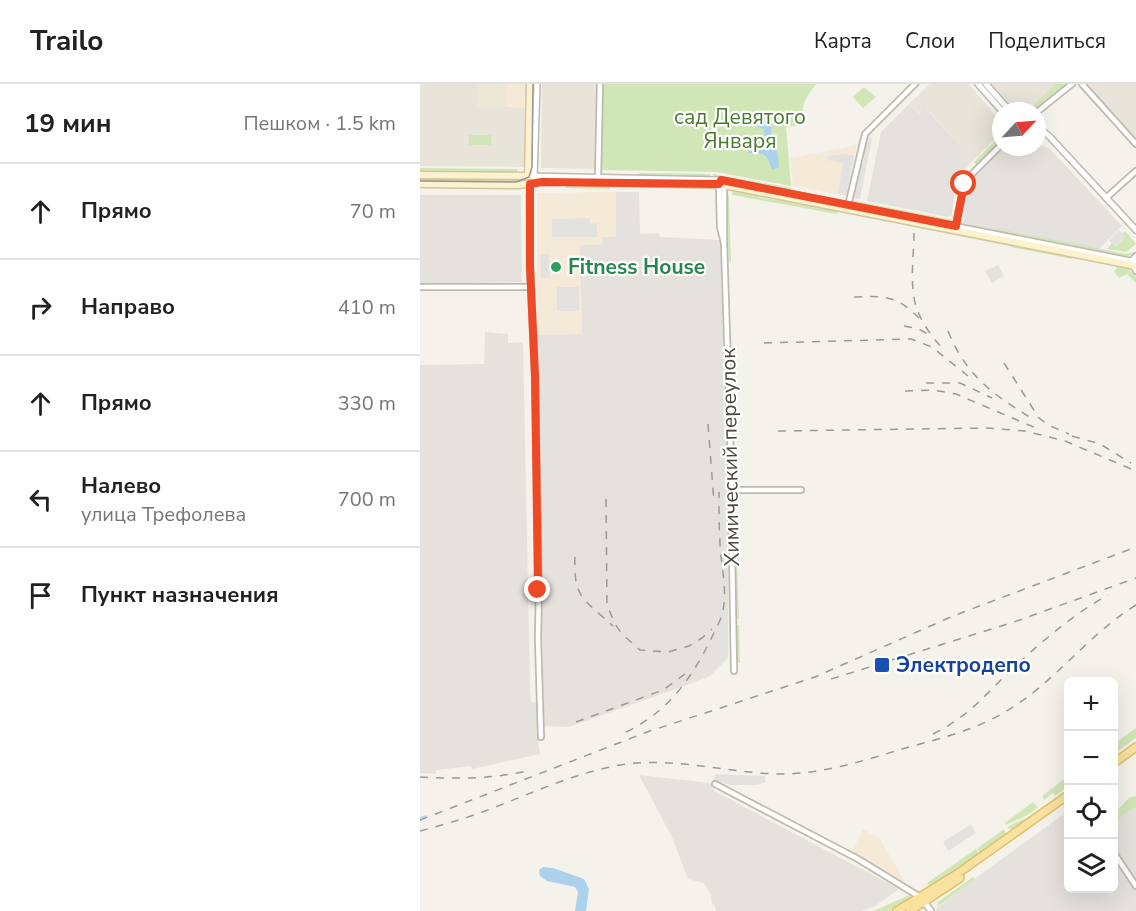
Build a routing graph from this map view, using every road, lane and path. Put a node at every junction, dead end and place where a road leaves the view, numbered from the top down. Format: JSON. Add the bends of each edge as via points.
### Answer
{"nodes":[{"id":1,"x":530,"y":84,"type":"edge"},
{"id":2,"x":537,"y":84,"type":"edge"},
{"id":3,"x":600,"y":84,"type":"edge"},
{"id":4,"x":915,"y":84,"type":"edge"},
{"id":5,"x":978,"y":84,"type":"edge"},
{"id":6,"x":986,"y":84,"type":"edge"},
{"id":7,"x":1072,"y":84,"type":"edge"},
{"id":8,"x":1082,"y":84,"type":"edge"},
{"id":9,"x":994,"y":102,"type":"edge"},
{"id":10,"x":1002,"y":102,"type":"edge"},
{"id":11,"x":1046,"y":104,"type":"edge"},
{"id":12,"x":1046,"y":135,"type":"edge"},
{"id":13,"x":1046,"y":137,"type":"edge"},
{"id":14,"x":1054,"y":143,"type":"junction"},
{"id":15,"x":1136,"y":144,"type":"edge"},
{"id":16,"x":992,"y":154,"type":"edge"},
{"id":17,"x":1136,"y":171,"type":"edge"},
{"id":18,"x":420,"y":175,"type":"edge"},
{"id":19,"x":532,"y":176,"type":"junction"},
{"id":20,"x":598,"y":180,"type":"junction"},
{"id":21,"x":721,"y":183,"type":"junction"},
{"id":22,"x":420,"y":184,"type":"edge"},
{"id":23,"x":530,"y":184,"type":"junction"},
{"id":24,"x":1106,"y":198,"type":"junction"},
{"id":25,"x":848,"y":207,"type":"junction"},
{"id":26,"x":955,"y":228,"type":"junction"},
{"id":27,"x":1136,"y":230,"type":"edge"},
{"id":28,"x":1134,"y":262,"type":"edge"},
{"id":29,"x":1136,"y":271,"type":"edge"},
{"id":30,"x":420,"y":287,"type":"edge"},
{"id":31,"x":531,"y":287,"type":"junction"},
{"id":32,"x":801,"y":489,"type":"dead end"},
{"id":33,"x":731,"y":490,"type":"junction"},
{"id":34,"x":734,"y":671,"type":"dead end"},
{"id":35,"x":541,"y":737,"type":"dead end"},
{"id":36,"x":1136,"y":747,"type":"edge"},
{"id":37,"x":1136,"y":752,"type":"edge"},
{"id":38,"x":1118,"y":760,"type":"edge"},
{"id":39,"x":1118,"y":765,"type":"edge"},
{"id":40,"x":715,"y":784,"type":"dead end"},
{"id":41,"x":1064,"y":798,"type":"edge"},
{"id":42,"x":1064,"y":803,"type":"edge"},
{"id":43,"x":1118,"y":860,"type":"edge"},
{"id":44,"x":1136,"y":886,"type":"edge"},
{"id":45,"x":923,"y":900,"type":"junction"},
{"id":46,"x":897,"y":911,"type":"edge"},
{"id":47,"x":910,"y":911,"type":"edge"},
{"id":48,"x":932,"y":911,"type":"edge"}],
"edges":[{"from":1,"to":19,"type":"main road"},
{"from":2,"to":19,"type":"street"},
{"from":3,"to":20,"type":"street"},
{"from":4,"to":25,"type":"street","via":[[865,134]]},
{"from":5,"to":9,"type":"street"},
{"from":6,"to":10,"type":"street"},
{"from":7,"to":11,"type":"street"},
{"from":8,"to":15,"type":"street"},
{"from":12,"to":14,"type":"street"},
{"from":13,"to":14,"type":"street"},
{"from":14,"to":24,"type":"street"},
{"from":16,"to":26,"type":"street","via":[[965,181]]},
{"from":17,"to":24,"type":"street"},
{"from":18,"to":19,"type":"main road"},
{"from":19,"to":20,"type":"street"},
{"from":19,"to":23,"type":"street"},
{"from":20,"to":21,"type":"main road"},
{"from":20,"to":23,"type":"main road"},
{"from":21,"to":25,"type":"main road"},
{"from":21,"to":33,"type":"street","name":"Химический переулок"},
{"from":22,"to":23,"type":"main road"},
{"from":23,"to":31,"type":"street"},
{"from":24,"to":27,"type":"street"},
{"from":25,"to":26,"type":"main road"},
{"from":26,"to":28,"type":"main road"},
{"from":28,"to":29,"type":"street"},
{"from":30,"to":31,"type":"street"},
{"from":31,"to":35,"type":"street"},
{"from":32,"to":33,"type":"street"},
{"from":33,"to":34,"type":"street","name":"Химический переулок"},
{"from":36,"to":38,"type":"main road"},
{"from":37,"to":39,"type":"main road"},
{"from":40,"to":45,"type":"street","via":[[858,859]]},
{"from":41,"to":45,"type":"main road"},
{"from":42,"to":45,"type":"main road"},
{"from":43,"to":44,"type":"street"},
{"from":45,"to":46,"type":"main road"},
{"from":45,"to":47,"type":"main road"},
{"from":45,"to":48,"type":"street"}]}
